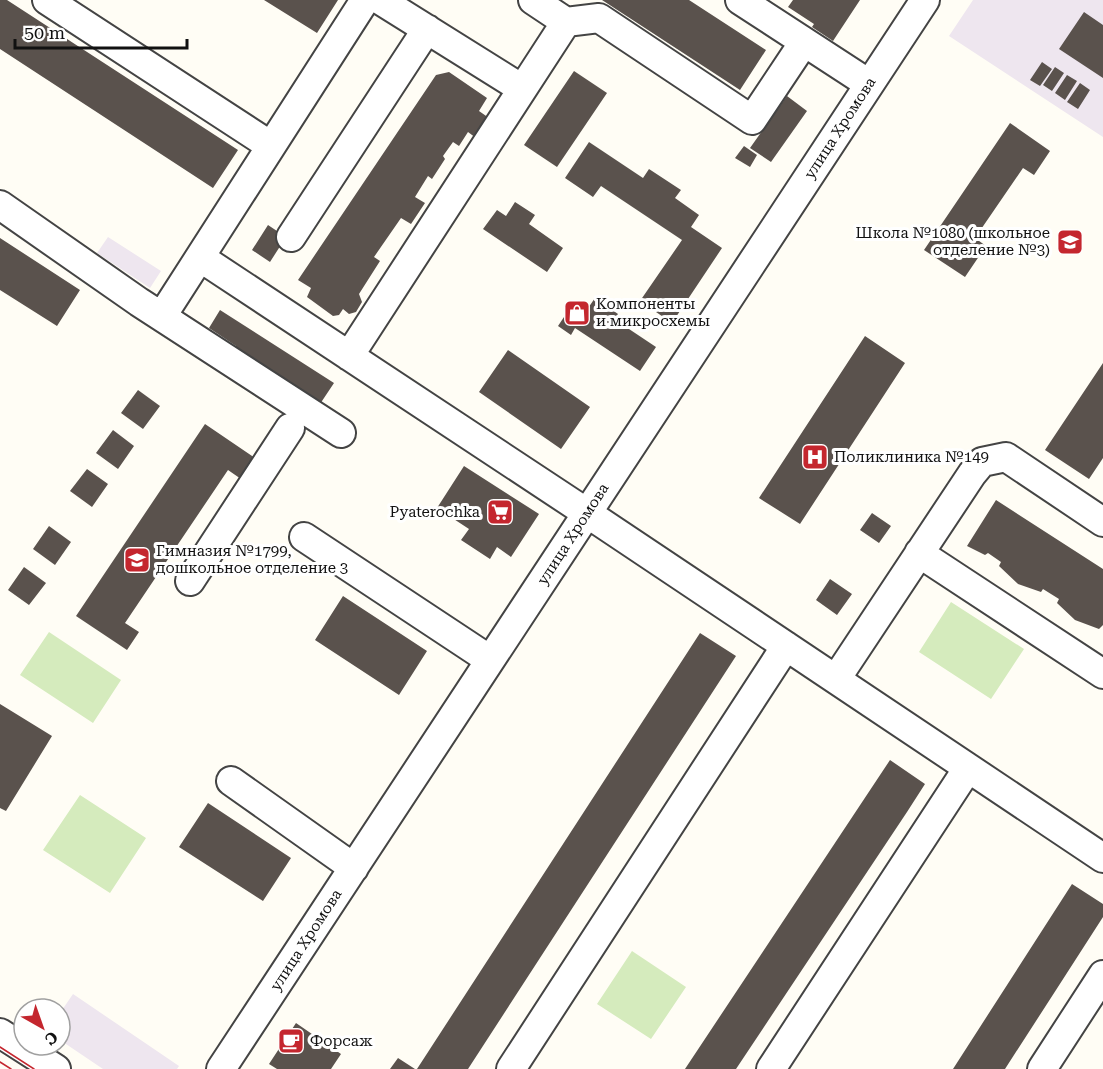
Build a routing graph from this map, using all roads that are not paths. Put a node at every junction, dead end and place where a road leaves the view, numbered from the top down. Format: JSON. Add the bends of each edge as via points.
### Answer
{"nodes":[{"id":1,"x":47,"y":0,"type":"edge"},
{"id":2,"x":365,"y":0,"type":"edge"},
{"id":3,"x":380,"y":0,"type":"edge"},
{"id":4,"x":533,"y":0,"type":"edge"},
{"id":5,"x":925,"y":0,"type":"edge"},
{"id":6,"x":748,"y":2,"type":"edge"},
{"id":7,"x":566,"y":22,"type":"junction"},
{"id":8,"x":427,"y":29,"type":"junction"},
{"id":9,"x":804,"y":42,"type":"junction"},
{"id":10,"x":869,"y":84,"type":"junction"},
{"id":11,"x":516,"y":85,"type":"dead end"},
{"id":12,"x":271,"y":146,"type":"junction"},
{"id":13,"x":0,"y":205,"type":"edge"},
{"id":14,"x":291,"y":237,"type":"dead end"},
{"id":15,"x":201,"y":258,"type":"junction"},
{"id":16,"x":162,"y":316,"type":"junction"},
{"id":17,"x":349,"y":356,"type":"junction"},
{"id":18,"x":291,"y":428,"type":"dead end"},
{"id":19,"x":341,"y":433,"type":"dead end"},
{"id":20,"x":587,"y":513,"type":"junction"},
{"id":21,"x":1103,"y":522,"type":"edge"},
{"id":22,"x":304,"y":537,"type":"dead end"},
{"id":23,"x":919,"y":553,"type":"junction"},
{"id":24,"x":190,"y":581,"type":"dead end"},
{"id":25,"x":786,"y":646,"type":"junction"},
{"id":26,"x":490,"y":660,"type":"junction"},
{"id":27,"x":1103,"y":674,"type":"edge"},
{"id":28,"x":836,"y":680,"type":"junction"},
{"id":29,"x":968,"y":768,"type":"junction"},
{"id":30,"x":231,"y":782,"type":"dead end"},
{"id":31,"x":1103,"y":858,"type":"edge"},
{"id":32,"x":354,"y":868,"type":"junction"},
{"id":33,"x":1103,"y":975,"type":"edge"},
{"id":34,"x":0,"y":1033,"type":"edge"},
{"id":35,"x":56,"y":1069,"type":"edge"},
{"id":36,"x":221,"y":1069,"type":"edge"},
{"id":37,"x":511,"y":1069,"type":"edge"},
{"id":38,"x":771,"y":1069,"type":"edge"},
{"id":39,"x":1042,"y":1069,"type":"edge"}],
"edges":[{"from":1,"to":12,"type":"street"},
{"from":2,"to":12,"type":"street"},
{"from":3,"to":8,"type":"street"},
{"from":4,"to":7,"type":"street"},
{"from":5,"to":10,"type":"street","name":"улица Хромова"},
{"from":6,"to":9,"type":"street"},
{"from":7,"to":9,"type":"street","via":[[599,18],[752,120]]},
{"from":7,"to":17,"type":"street"},
{"from":8,"to":11,"type":"street"},
{"from":8,"to":14,"type":"street"},
{"from":9,"to":10,"type":"street"},
{"from":10,"to":20,"type":"street","name":"улица Хромова"},
{"from":12,"to":15,"type":"street"},
{"from":13,"to":16,"type":"street"},
{"from":15,"to":16,"type":"street"},
{"from":15,"to":17,"type":"street"},
{"from":16,"to":19,"type":"street"},
{"from":17,"to":20,"type":"street"},
{"from":18,"to":24,"type":"street"},
{"from":20,"to":25,"type":"street"},
{"from":20,"to":26,"type":"street","name":"улица Хромова"},
{"from":21,"to":23,"type":"street","via":[[1008,454],[982,462]]},
{"from":22,"to":26,"type":"street"},
{"from":23,"to":27,"type":"street"},
{"from":23,"to":28,"type":"street"},
{"from":25,"to":28,"type":"street"},
{"from":25,"to":37,"type":"street"},
{"from":26,"to":32,"type":"street","name":"улица Хромова"},
{"from":28,"to":29,"type":"street"},
{"from":29,"to":31,"type":"street"},
{"from":29,"to":38,"type":"street"},
{"from":30,"to":32,"type":"street"},
{"from":32,"to":36,"type":"street","name":"улица Хромова"},
{"from":33,"to":39,"type":"street"},
{"from":34,"to":35,"type":"street"}]}
